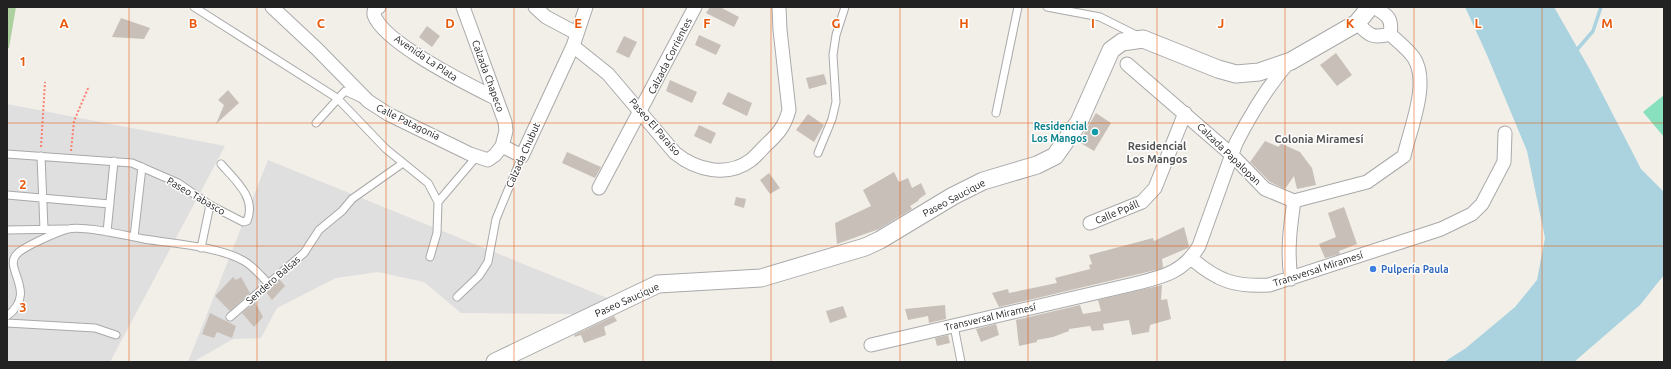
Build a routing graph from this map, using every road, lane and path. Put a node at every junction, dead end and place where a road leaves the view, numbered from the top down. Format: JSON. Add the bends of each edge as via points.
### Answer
{"nodes":[{"id":1,"x":194,"y":7,"type":"edge"},
{"id":2,"x":273,"y":7,"type":"edge"},
{"id":3,"x":379,"y":7,"type":"edge"},
{"id":4,"x":463,"y":7,"type":"edge"},
{"id":5,"x":535,"y":7,"type":"edge"},
{"id":6,"x":586,"y":7,"type":"edge"},
{"id":7,"x":695,"y":7,"type":"edge"},
{"id":8,"x":779,"y":7,"type":"edge"},
{"id":9,"x":845,"y":7,"type":"edge"},
{"id":10,"x":1018,"y":7,"type":"edge"},
{"id":11,"x":1048,"y":7,"type":"edge"},
{"id":12,"x":1370,"y":7,"type":"edge"},
{"id":13,"x":1374,"y":7,"type":"edge"},
{"id":14,"x":1357,"y":23,"type":"junction"},
{"id":15,"x":576,"y":33,"type":"junction"},
{"id":16,"x":1390,"y":34,"type":"junction"},
{"id":17,"x":1143,"y":39,"type":"junction"},
{"id":18,"x":573,"y":46,"type":"junction"},
{"id":19,"x":1291,"y":61,"type":"junction"},
{"id":20,"x":1128,"y":64,"type":"dead end"},
{"id":21,"x":45,"y":82,"type":"dead end"},
{"id":22,"x":89,"y":86,"type":"dead end"},
{"id":23,"x":337,"y":98,"type":"junction"},
{"id":24,"x":495,"y":98,"type":"junction"},
{"id":25,"x":368,"y":101,"type":"junction"},
{"id":26,"x":641,"y":111,"type":"junction"},
{"id":27,"x":996,"y":113,"type":"dead end"},
{"id":28,"x":1185,"y":113,"type":"junction"},
{"id":29,"x":316,"y":123,"type":"dead end"},
{"id":30,"x":1505,"y":134,"type":"dead end"},
{"id":31,"x":502,"y":146,"type":"junction"},
{"id":32,"x":818,"y":153,"type":"dead end"},
{"id":33,"x":7,"y":154,"type":"edge"},
{"id":34,"x":1232,"y":155,"type":"junction"},
{"id":35,"x":41,"y":156,"type":"junction"},
{"id":36,"x":477,"y":156,"type":"junction"},
{"id":37,"x":522,"y":156,"type":"junction"},
{"id":38,"x":71,"y":158,"type":"junction"},
{"id":39,"x":114,"y":161,"type":"junction"},
{"id":40,"x":404,"y":163,"type":"junction"},
{"id":41,"x":221,"y":164,"type":"dead end"},
{"id":42,"x":142,"y":167,"type":"junction"},
{"id":43,"x":599,"y":188,"type":"dead end"},
{"id":44,"x":7,"y":195,"type":"edge"},
{"id":45,"x":42,"y":198,"type":"junction"},
{"id":46,"x":1294,"y":201,"type":"junction"},
{"id":47,"x":438,"y":202,"type":"junction"},
{"id":48,"x":110,"y":204,"type":"junction"},
{"id":49,"x":210,"y":205,"type":"junction"},
{"id":50,"x":1090,"y":223,"type":"dead end"},
{"id":51,"x":69,"y":228,"type":"junction"},
{"id":52,"x":44,"y":229,"type":"junction"},
{"id":53,"x":7,"y":230,"type":"edge"},
{"id":54,"x":107,"y":232,"type":"junction"},
{"id":55,"x":134,"y":237,"type":"junction"},
{"id":56,"x":201,"y":248,"type":"junction"},
{"id":57,"x":430,"y":257,"type":"dead end"},
{"id":58,"x":1192,"y":258,"type":"junction"},
{"id":59,"x":1291,"y":279,"type":"junction"},
{"id":60,"x":269,"y":284,"type":"junction"},
{"id":61,"x":457,"y":297,"type":"dead end"},
{"id":62,"x":7,"y":316,"type":"edge"},
{"id":63,"x":230,"y":317,"type":"dead end"},
{"id":64,"x":7,"y":323,"type":"edge"},
{"id":65,"x":954,"y":326,"type":"junction"},
{"id":66,"x":116,"y":335,"type":"dead end"},
{"id":67,"x":871,"y":345,"type":"dead end"},
{"id":68,"x":495,"y":362,"type":"edge"},
{"id":69,"x":961,"y":362,"type":"edge"}],
"edges":[{"from":1,"to":23,"type":"lane"},
{"from":2,"to":25,"type":"street","name":"Calle Patagonia"},
{"from":3,"to":24,"type":"street","name":"Avenida La Plata","via":[[374,11],[374,15],[385,30],[442,71]]},
{"from":4,"to":24,"type":"street","name":"Calzada Chapeco"},
{"from":5,"to":15,"type":"street","via":[[546,17]]},
{"from":6,"to":15,"type":"street","name":"Calzada Chubut"},
{"from":7,"to":26,"type":"street","name":"Calzada Corrientes"},
{"from":8,"to":26,"type":"street","name":"Paseo El Paraíso","via":[[789,110],[780,132],[750,161],[732,170],[704,169],[688,163],[674,153]]},
{"from":9,"to":32,"type":"lane","via":[[833,55],[836,102]]},
{"from":10,"to":27,"type":"lane"},
{"from":11,"to":17,"type":"lane","via":[[1100,17]]},
{"from":12,"to":14,"type":"street","name":"Paseo Saucique"},
{"from":13,"to":16,"type":"street","via":[[1386,14],[1392,24]]},
{"from":14,"to":16,"type":"street","via":[[1368,34],[1378,38]]},
{"from":14,"to":19,"type":"street","name":"Paseo Saucique"},
{"from":15,"to":18,"type":"street","name":"Calzada Chubut"},
{"from":16,"to":46,"type":"street","via":[[1414,58],[1420,76],[1420,94],[1404,156],[1367,182]]},
{"from":17,"to":19,"type":"street","name":"Paseo Saucique","via":[[1236,74],[1259,72]]},
{"from":17,"to":68,"type":"street","name":"Paseo Saucique","via":[[1122,42],[1111,50],[1079,122],[1055,156],[1037,165],[983,181],[865,247],[761,278],[658,284]]},
{"from":18,"to":26,"type":"street","name":"Paseo El Paraíso","via":[[608,74]]},
{"from":18,"to":37,"type":"street","name":"Calzada Chubut"},
{"from":19,"to":34,"type":"street","via":[[1265,93]]},
{"from":20,"to":28,"type":"street","name":"Calzada Papalopan"},
{"from":21,"to":35,"type":"path"},
{"from":22,"to":38,"type":"path","via":[[74,121]]},
{"from":23,"to":25,"type":"lane","via":[[345,91]]},
{"from":23,"to":29,"type":"lane"},
{"from":23,"to":40,"type":"lane","via":[[386,149]]},
{"from":24,"to":31,"type":"street","name":"Calzada Chapeco","via":[[505,122],[506,131]]},
{"from":25,"to":36,"type":"street","name":"Calle Patagonia","via":[[388,114]]},
{"from":26,"to":43,"type":"street","name":"Calzada Corrientes"},
{"from":28,"to":34,"type":"street","name":"Calzada Papalopan"},
{"from":28,"to":50,"type":"street","name":"Calle Ppáll","via":[[1155,188],[1142,202]]},
{"from":30,"to":59,"type":"street","name":"Transversal Miramesí","via":[[1504,162],[1482,204],[1472,214],[1441,229]]},
{"from":31,"to":36,"type":"street","name":"Calle Patagonia","via":[[488,160]]},
{"from":31,"to":37,"type":"street"},
{"from":33,"to":35,"type":"lane","name":"Paseo Tabasco"},
{"from":34,"to":46,"type":"street","name":"Calzada Papalopan","via":[[1265,189]]},
{"from":34,"to":58,"type":"street","via":[[1199,246]]},
{"from":35,"to":38,"type":"lane","name":"Paseo Tabasco"},
{"from":35,"to":45,"type":"lane"},
{"from":36,"to":47,"type":"lane"},
{"from":37,"to":61,"type":"lane","name":"Calzada Chubut","via":[[496,219],[488,262],[479,276]]},
{"from":38,"to":39,"type":"lane","name":"Paseo Tabasco"},
{"from":39,"to":42,"type":"lane","name":"Paseo Tabasco"},
{"from":39,"to":48,"type":"lane"},
{"from":40,"to":47,"type":"lane","via":[[428,182]]},
{"from":40,"to":60,"type":"lane","name":"Sendero Balsas","via":[[352,199],[319,230],[304,253]]},
{"from":41,"to":49,"type":"lane","name":"Paseo Tabasco","via":[[247,197],[250,206],[249,216],[247,221],[243,222]]},
{"from":42,"to":49,"type":"lane","name":"Paseo Tabasco","via":[[178,183]]},
{"from":42,"to":55,"type":"lane"},
{"from":44,"to":45,"type":"lane"},
{"from":45,"to":48,"type":"lane"},
{"from":45,"to":52,"type":"lane"},
{"from":46,"to":59,"type":"street","via":[[1288,239]]},
{"from":47,"to":57,"type":"lane","via":[[437,233]]},
{"from":48,"to":54,"type":"lane"},
{"from":49,"to":56,"type":"lane"},
{"from":51,"to":52,"type":"lane"},
{"from":51,"to":54,"type":"lane"},
{"from":51,"to":62,"type":"lane","via":[[22,249],[13,258],[12,264],[20,282],[21,292],[19,303]]},
{"from":52,"to":53,"type":"lane"},
{"from":54,"to":55,"type":"lane"},
{"from":55,"to":56,"type":"lane"},
{"from":56,"to":60,"type":"lane","via":[[236,256]]},
{"from":58,"to":59,"type":"street","name":"Transversal Miramesí","via":[[1214,276],[1246,286],[1269,285]]},
{"from":58,"to":65,"type":"street","name":"Transversal Miramesí","via":[[1167,275]]},
{"from":60,"to":63,"type":"lane","name":"Sendero Balsas"},
{"from":64,"to":66,"type":"lane","via":[[95,328]]},
{"from":65,"to":67,"type":"street","name":"Transversal Miramesí"},
{"from":65,"to":69,"type":"lane"}]}
